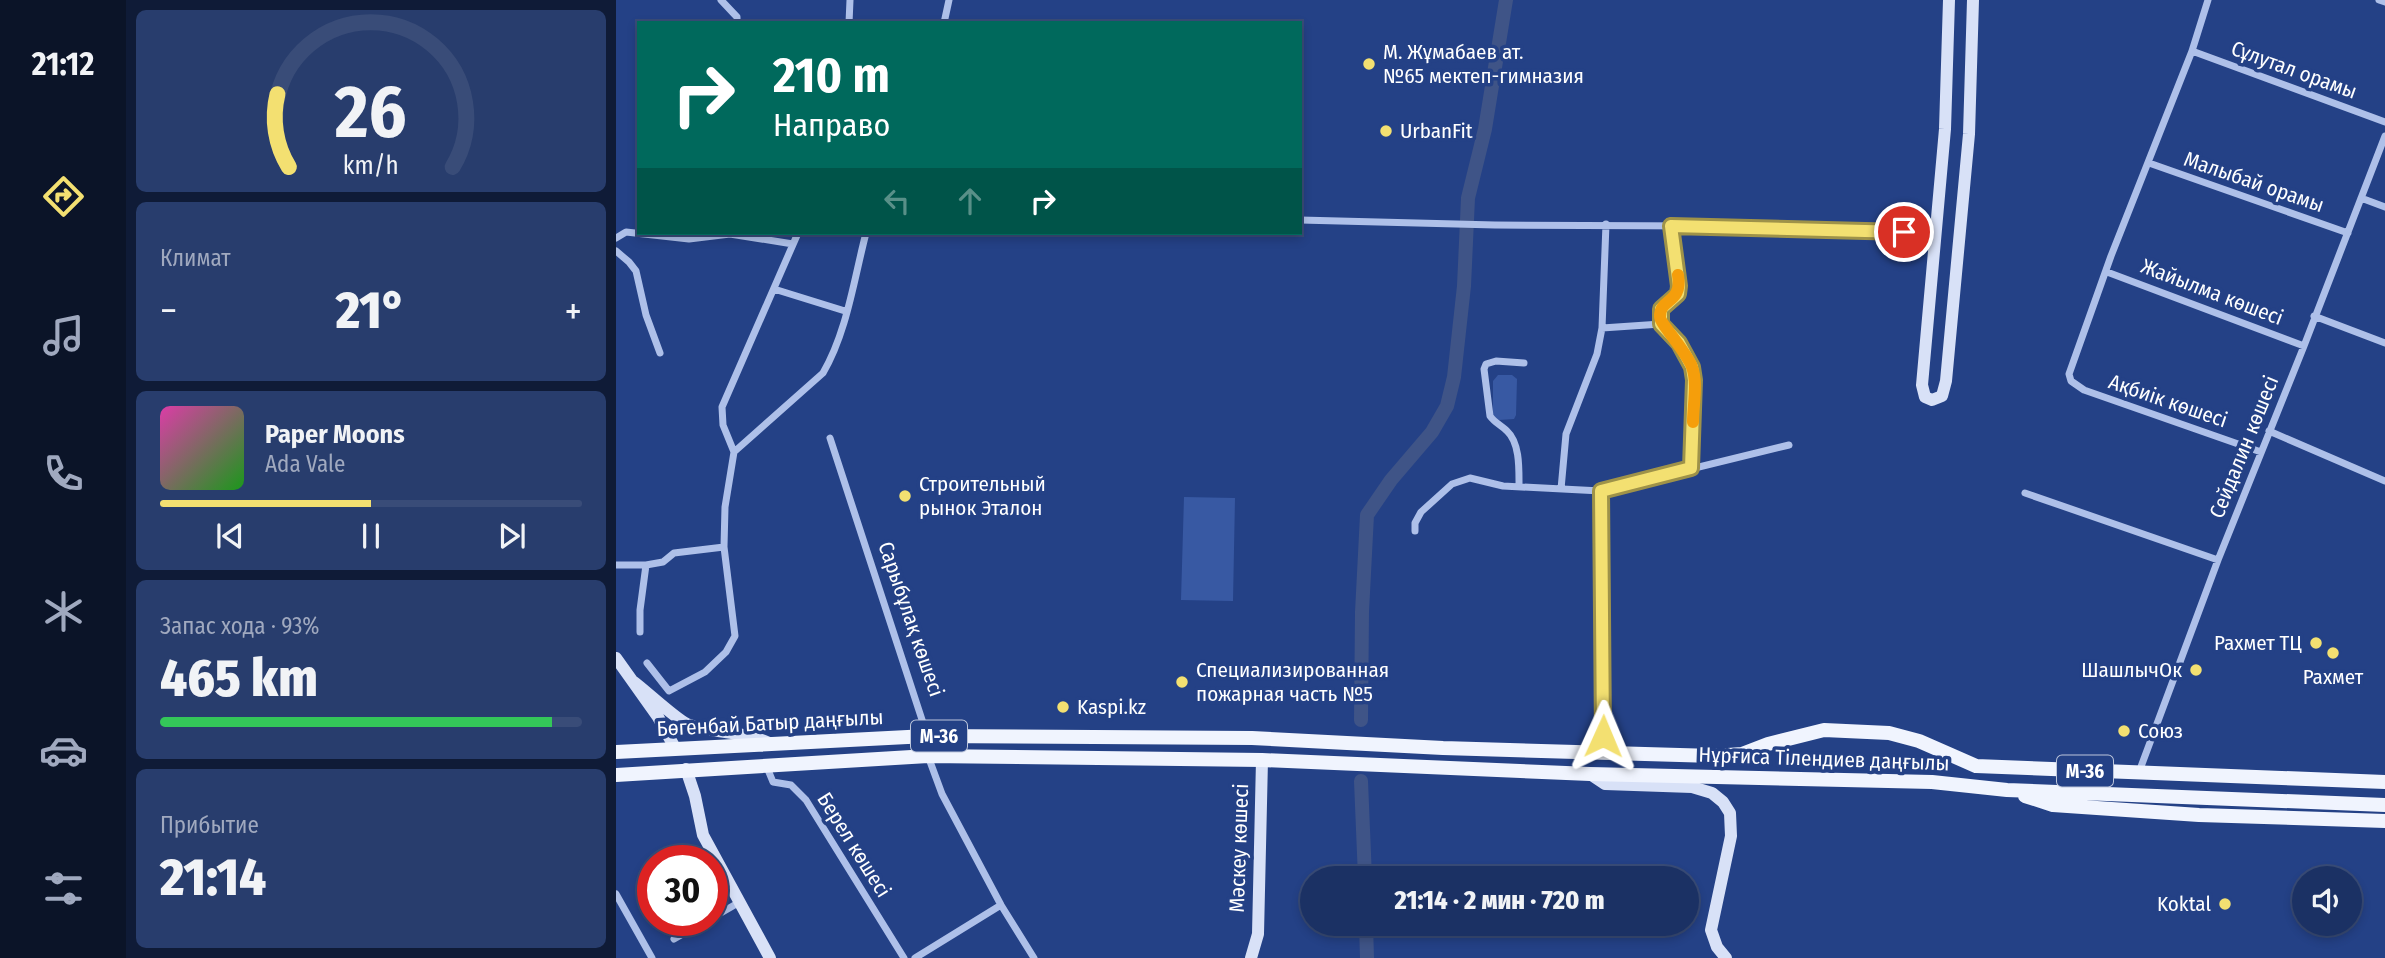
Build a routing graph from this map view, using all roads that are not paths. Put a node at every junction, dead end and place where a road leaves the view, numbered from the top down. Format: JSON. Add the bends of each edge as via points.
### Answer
{"nodes":[{"id":1,"x":721,"y":0,"type":"edge"},
{"id":2,"x":850,"y":0,"type":"edge"},
{"id":3,"x":949,"y":0,"type":"edge"},
{"id":4,"x":1949,"y":0,"type":"edge"},
{"id":5,"x":1973,"y":0,"type":"edge"},
{"id":6,"x":2208,"y":0,"type":"edge"},
{"id":7,"x":2379,"y":0,"type":"edge"},
{"id":8,"x":2385,"y":2,"type":"edge"},
{"id":9,"x":737,"y":21,"type":"edge"},
{"id":10,"x":849,"y":21,"type":"edge"},
{"id":11,"x":944,"y":21,"type":"edge"},
{"id":12,"x":2192,"y":51,"type":"junction"},
{"id":13,"x":2385,"y":122,"type":"edge"},
{"id":14,"x":2385,"y":136,"type":"edge"},
{"id":15,"x":2149,"y":163,"type":"junction"},
{"id":16,"x":2361,"y":198,"type":"junction"},
{"id":17,"x":2385,"y":207,"type":"edge"},
{"id":18,"x":1302,"y":220,"type":"edge"},
{"id":19,"x":1606,"y":225,"type":"junction"},
{"id":20,"x":1671,"y":226,"type":"junction"},
{"id":21,"x":637,"y":233,"type":"edge"},
{"id":22,"x":2348,"y":233,"type":"junction"},
{"id":23,"x":653,"y":235,"type":"edge"},
{"id":24,"x":722,"y":235,"type":"edge"},
{"id":25,"x":736,"y":235,"type":"edge"},
{"id":26,"x":796,"y":235,"type":"edge"},
{"id":27,"x":865,"y":235,"type":"edge"},
{"id":28,"x":1937,"y":235,"type":"junction"},
{"id":29,"x":616,"y":238,"type":"edge"},
{"id":30,"x":793,"y":244,"type":"junction"},
{"id":31,"x":616,"y":251,"type":"edge"},
{"id":32,"x":2107,"y":272,"type":"junction"},
{"id":33,"x":774,"y":289,"type":"junction"},
{"id":34,"x":845,"y":311,"type":"junction"},
{"id":35,"x":2314,"y":316,"type":"junction"},
{"id":36,"x":1661,"y":324,"type":"junction"},
{"id":37,"x":1601,"y":328,"type":"junction"},
{"id":38,"x":2385,"y":343,"type":"edge"},
{"id":39,"x":2304,"y":346,"type":"junction"},
{"id":40,"x":660,"y":353,"type":"dead end"},
{"id":41,"x":1524,"y":363,"type":"dead end"},
{"id":42,"x":2269,"y":431,"type":"junction"},
{"id":43,"x":830,"y":438,"type":"dead end"},
{"id":44,"x":1790,"y":445,"type":"dead end"},
{"id":45,"x":734,"y":452,"type":"junction"},
{"id":46,"x":2261,"y":452,"type":"junction"},
{"id":47,"x":1691,"y":468,"type":"junction"},
{"id":48,"x":2385,"y":481,"type":"edge"},
{"id":49,"x":1518,"y":486,"type":"junction"},
{"id":50,"x":1561,"y":489,"type":"junction"},
{"id":51,"x":1601,"y":491,"type":"junction"},
{"id":52,"x":2025,"y":493,"type":"dead end"},
{"id":53,"x":1415,"y":531,"type":"dead end"},
{"id":54,"x":723,"y":548,"type":"junction"},
{"id":55,"x":2218,"y":560,"type":"junction"},
{"id":56,"x":616,"y":565,"type":"edge"},
{"id":57,"x":646,"y":565,"type":"junction"},
{"id":58,"x":640,"y":632,"type":"dead end"},
{"id":59,"x":616,"y":658,"type":"edge"},
{"id":60,"x":647,"y":663,"type":"dead end"},
{"id":61,"x":634,"y":682,"type":"junction"},
{"id":62,"x":927,"y":736,"type":"junction"},
{"id":63,"x":1263,"y":738,"type":"junction"},
{"id":64,"x":769,"y":743,"type":"junction"},
{"id":65,"x":675,"y":748,"type":"junction"},
{"id":66,"x":1443,"y":748,"type":"junction"},
{"id":67,"x":616,"y":752,"type":"edge"},
{"id":68,"x":1602,"y":752,"type":"junction"},
{"id":69,"x":928,"y":756,"type":"junction"},
{"id":70,"x":1262,"y":760,"type":"junction"},
{"id":71,"x":766,"y":765,"type":"junction"},
{"id":72,"x":1976,"y":766,"type":"junction"},
{"id":73,"x":1441,"y":768,"type":"junction"},
{"id":74,"x":686,"y":769,"type":"junction"},
{"id":75,"x":2139,"y":773,"type":"junction"},
{"id":76,"x":1590,"y":774,"type":"junction"},
{"id":77,"x":616,"y":775,"type":"edge"},
{"id":78,"x":2257,"y":777,"type":"junction"},
{"id":79,"x":2385,"y":782,"type":"edge"},
{"id":80,"x":1974,"y":786,"type":"junction"},
{"id":81,"x":2007,"y":790,"type":"junction"},
{"id":82,"x":2253,"y":799,"type":"junction"},
{"id":83,"x":2385,"y":805,"type":"edge"},
{"id":84,"x":2385,"y":821,"type":"edge"},
{"id":85,"x":616,"y":894,"type":"edge"},
{"id":86,"x":738,"y":903,"type":"junction"},
{"id":87,"x":1001,"y":905,"type":"junction"},
{"id":88,"x":728,"y":909,"type":"edge"},
{"id":89,"x":679,"y":936,"type":"edge"},
{"id":90,"x":674,"y":939,"type":"dead end"},
{"id":91,"x":652,"y":958,"type":"edge"},
{"id":92,"x":770,"y":958,"type":"edge"},
{"id":93,"x":904,"y":958,"type":"edge"},
{"id":94,"x":915,"y":958,"type":"edge"},
{"id":95,"x":1034,"y":958,"type":"edge"},
{"id":96,"x":1251,"y":958,"type":"edge"},
{"id":97,"x":1726,"y":958,"type":"edge"}],
"edges":[{"from":1,"to":9,"type":"street"},
{"from":2,"to":10,"type":"street"},
{"from":3,"to":11,"type":"street"},
{"from":4,"to":28,"type":"main road"},
{"from":5,"to":28,"type":"main road","via":[[1961,240],[1942,396],[1928,399],[1922,385]]},
{"from":6,"to":12,"type":"street"},
{"from":7,"to":8,"type":"street"},
{"from":12,"to":13,"type":"street","name":"Сұлутал орамы"},
{"from":12,"to":15,"type":"street"},
{"from":14,"to":16,"type":"street","name":"Сейдалин көшесі"},
{"from":15,"to":22,"type":"street","name":"Малыбай орамы"},
{"from":15,"to":32,"type":"street"},
{"from":16,"to":17,"type":"street"},
{"from":16,"to":22,"type":"street","name":"Сейдалин көшесі"},
{"from":18,"to":19,"type":"street"},
{"from":19,"to":20,"type":"street"},
{"from":19,"to":37,"type":"street"},
{"from":20,"to":28,"type":"street"},
{"from":20,"to":36,"type":"street","via":[[1679,286],[1678,294],[1661,309]]},
{"from":21,"to":29,"type":"street","via":[[626,232]]},
{"from":22,"to":35,"type":"street","name":"Сейдалин көшесі"},
{"from":23,"to":24,"type":"street","via":[[689,239]]},
{"from":25,"to":30,"type":"street"},
{"from":26,"to":30,"type":"street"},
{"from":27,"to":34,"type":"street"},
{"from":30,"to":33,"type":"street"},
{"from":31,"to":40,"type":"street","via":[[636,271]]},
{"from":32,"to":39,"type":"street","name":"Жайылма көшесі"},
{"from":32,"to":46,"type":"street","name":"Ақбиік көшесі","via":[[2069,374],[2071,381],[2084,390]]},
{"from":33,"to":34,"type":"street"},
{"from":33,"to":45,"type":"street","via":[[724,398],[723,425]]},
{"from":34,"to":45,"type":"street","via":[[823,373]]},
{"from":35,"to":38,"type":"street"},
{"from":35,"to":39,"type":"street","name":"Сейдалин көшесі"},
{"from":36,"to":37,"type":"street"},
{"from":36,"to":47,"type":"street","via":[[1692,367]]},
{"from":37,"to":50,"type":"street","via":[[1597,354],[1566,434]]},
{"from":39,"to":42,"type":"street","name":"Сейдалин көшесі"},
{"from":41,"to":49,"type":"street","via":[[1496,361],[1484,369],[1490,416],[1515,442]]},
{"from":42,"to":46,"type":"street","name":"Сейдалин көшесі"},
{"from":42,"to":48,"type":"street"},
{"from":43,"to":62,"type":"street","name":"Сарыбұлақ көшесі"},
{"from":44,"to":47,"type":"street"},
{"from":45,"to":54,"type":"street"},
{"from":46,"to":55,"type":"street","name":"Сейдалин көшесі"},
{"from":47,"to":51,"type":"street"},
{"from":49,"to":50,"type":"street"},
{"from":49,"to":53,"type":"street","via":[[1470,478],[1452,484],[1421,512]]},
{"from":50,"to":51,"type":"street"},
{"from":51,"to":68,"type":"street"},
{"from":52,"to":55,"type":"street"},
{"from":54,"to":57,"type":"street","via":[[674,553],[663,562]]},
{"from":54,"to":60,"type":"street","via":[[735,636],[726,652],[705,672],[669,691]]},
{"from":55,"to":75,"type":"street","name":"Сейдалин көшесі"},
{"from":56,"to":57,"type":"street"},
{"from":57,"to":58,"type":"street"},
{"from":59,"to":61,"type":"main road"},
{"from":61,"to":64,"type":"main road","via":[[685,723]]},
{"from":61,"to":65,"type":"main road"},
{"from":62,"to":63,"type":"main road","name":"Бөгенбай Батыр даңғылы","number":"M-36"},
{"from":62,"to":64,"type":"main road","name":"Бөгенбай Батыр даңғылы","number":"M-36"},
{"from":62,"to":69,"type":"main road","name":"Сарыбұлақ көшесі"},
{"from":63,"to":66,"type":"main road","name":"Нұрғиса Тілендиев даңғылы","number":"M-36"},
{"from":63,"to":70,"type":"main road","name":"Мәскеу көшесі"},
{"from":64,"to":65,"type":"main road","name":"Бөгенбай Батыр даңғылы","number":"M-36"},
{"from":65,"to":67,"type":"main road","name":"Бөгенбай Батыр даңғылы","number":"M-36"},
{"from":65,"to":74,"type":"main road"},
{"from":66,"to":68,"type":"main road","name":"Нұрғиса Тілендиев даңғылы","number":"M-36"},
{"from":66,"to":73,"type":"main road"},
{"from":68,"to":72,"type":"main road","name":"Нұрғиса Тілендиев даңғылы","number":"M-36","via":[[1742,754],[1824,730],[1889,733]]},
{"from":69,"to":70,"type":"main road","name":"Бөгенбай Батыр даңғылы","number":"M-36"},
{"from":69,"to":71,"type":"main road","name":"Бөгенбай Батыр даңғылы","number":"M-36"},
{"from":69,"to":87,"type":"street","name":"Сарыбұлақ көшесі","via":[[942,794]]},
{"from":70,"to":73,"type":"main road","name":"Нұрғиса Тілендиев даңғылы","number":"M-36"},
{"from":70,"to":96,"type":"main road","name":"Мәскеу көшесі","via":[[1258,934]]},
{"from":71,"to":74,"type":"main road","name":"Бөгенбай Батыр даңғылы","number":"M-36"},
{"from":71,"to":93,"type":"street","name":"Берел көшесі","via":[[773,782],[791,785],[806,800]]},
{"from":72,"to":75,"type":"main road","name":"Нұрғиса Тілендиев даңғылы","number":"M-36"},
{"from":72,"to":80,"type":"main road"},
{"from":73,"to":76,"type":"main road","name":"Нұрғиса Тілендиев даңғылы","number":"M-36"},
{"from":74,"to":77,"type":"main road","name":"Бөгенбай Батыр даңғылы","number":"M-36"},
{"from":74,"to":86,"type":"main road","via":[[703,835]]},
{"from":75,"to":78,"type":"main road","name":"Нұрғиса Тілендиев даңғылы","number":"M-36"},
{"from":76,"to":80,"type":"main road","name":"Нұрғиса Тілендиев даңғылы","number":"M-36"},
{"from":76,"to":97,"type":"main road","via":[[1605,784],[1692,787],[1723,802],[1730,813],[1731,836],[1711,930]]},
{"from":78,"to":79,"type":"main road","name":"Нұрғиса Тілендиев даңғылы","number":"M-36"},
{"from":78,"to":82,"type":"main road","via":[[2259,790]]},
{"from":80,"to":81,"type":"main road","name":"Нұрғиса Тілендиев даңғылы","number":"M-36"},
{"from":81,"to":82,"type":"main road","name":"Нұрғиса Тілендиев даңғылы","number":"M-36"},
{"from":81,"to":84,"type":"main road","via":[[2053,805]]},
{"from":82,"to":83,"type":"main road","name":"Нұрғиса Тілендиев даңғылы","number":"M-36"},
{"from":85,"to":91,"type":"street"},
{"from":86,"to":88,"type":"street"},
{"from":86,"to":92,"type":"main road"},
{"from":87,"to":94,"type":"street"},
{"from":87,"to":95,"type":"street","name":"Сарыбұлақ көшесі"},
{"from":89,"to":90,"type":"street"}]}
